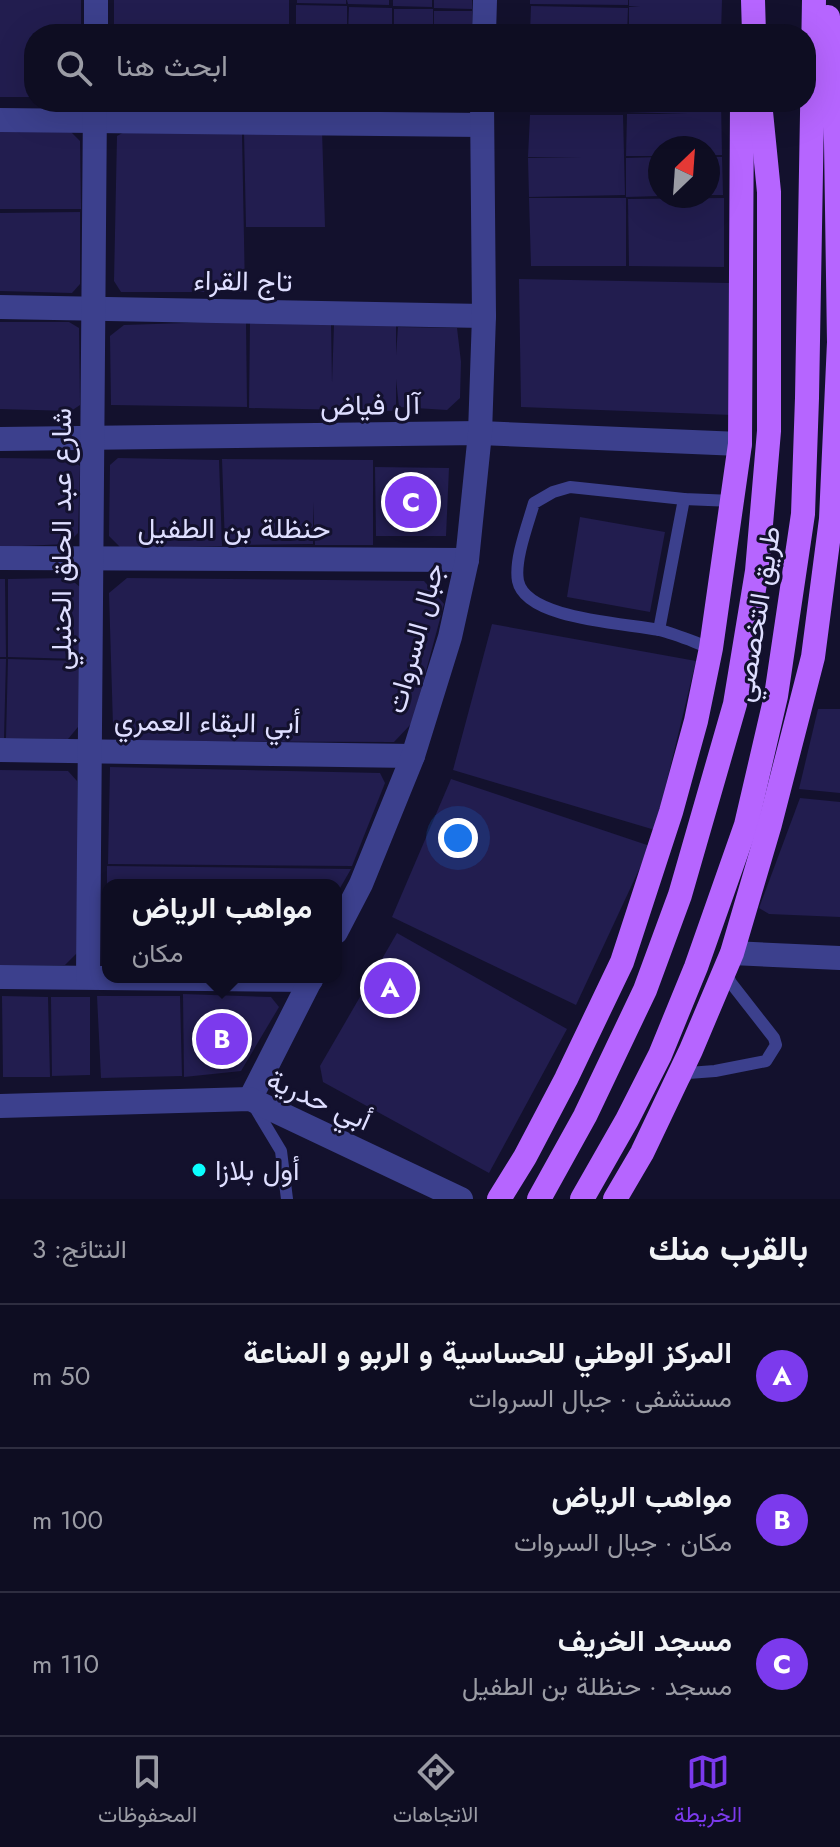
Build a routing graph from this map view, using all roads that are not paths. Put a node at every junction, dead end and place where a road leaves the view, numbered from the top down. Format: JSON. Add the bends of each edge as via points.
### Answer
{"nodes":[{"id":1,"x":96,"y":0,"type":"edge"},
{"id":2,"x":485,"y":0,"type":"edge"},
{"id":3,"x":814,"y":0,"type":"edge"},
{"id":4,"x":827,"y":0,"type":"edge"},
{"id":5,"x":96,"y":24,"type":"edge"},
{"id":6,"x":484,"y":24,"type":"edge"},
{"id":7,"x":814,"y":24,"type":"edge"},
{"id":8,"x":84,"y":112,"type":"edge"},
{"id":9,"x":95,"y":112,"type":"edge"},
{"id":10,"x":224,"y":112,"type":"edge"},
{"id":11,"x":742,"y":112,"type":"edge"},
{"id":12,"x":761,"y":112,"type":"edge"},
{"id":13,"x":812,"y":112,"type":"edge"},
{"id":14,"x":482,"y":114,"type":"edge"},
{"id":15,"x":0,"y":120,"type":"edge"},
{"id":16,"x":0,"y":307,"type":"edge"},
{"id":17,"x":94,"y":308,"type":"junction"},
{"id":18,"x":484,"y":316,"type":"junction"},
{"id":19,"x":840,"y":342,"type":"edge"},
{"id":20,"x":480,"y":433,"type":"junction"},
{"id":21,"x":0,"y":439,"type":"edge"},
{"id":22,"x":91,"y":439,"type":"junction"},
{"id":23,"x":740,"y":444,"type":"junction"},
{"id":24,"x":684,"y":499,"type":"junction"},
{"id":25,"x":733,"y":501,"type":"junction"},
{"id":26,"x":91,"y":557,"type":"junction"},
{"id":27,"x":0,"y":558,"type":"edge"},
{"id":28,"x":467,"y":560,"type":"junction"},
{"id":29,"x":659,"y":630,"type":"junction"},
{"id":30,"x":711,"y":648,"type":"junction"},
{"id":31,"x":0,"y":750,"type":"edge"},
{"id":32,"x":90,"y":750,"type":"junction"},
{"id":33,"x":413,"y":756,"type":"junction"},
{"id":34,"x":342,"y":920,"type":"edge"},
{"id":35,"x":840,"y":958,"type":"edge"},
{"id":36,"x":728,"y":962,"type":"junction"},
{"id":37,"x":0,"y":977,"type":"edge"},
{"id":38,"x":88,"y":977,"type":"junction"},
{"id":39,"x":102,"y":977,"type":"edge"},
{"id":40,"x":309,"y":983,"type":"edge"},
{"id":41,"x":668,"y":1098,"type":"junction"},
{"id":42,"x":250,"y":1099,"type":"junction"},
{"id":43,"x":0,"y":1106,"type":"edge"},
{"id":44,"x":287,"y":1199,"type":"edge"},
{"id":45,"x":461,"y":1199,"type":"edge"},
{"id":46,"x":499,"y":1199,"type":"edge"},
{"id":47,"x":539,"y":1199,"type":"edge"},
{"id":48,"x":582,"y":1199,"type":"edge"},
{"id":49,"x":615,"y":1199,"type":"edge"}],
"edges":[{"from":1,"to":5,"type":"street"},
{"from":2,"to":6,"type":"street"},
{"from":3,"to":7,"type":"main road","name":"طريق التخصصي"},
{"from":4,"to":19,"type":"main road"},
{"from":8,"to":15,"type":"street"},
{"from":9,"to":17,"type":"street","name":"شارع عبد الحلق الحنبلي"},
{"from":10,"to":14,"type":"street"},
{"from":11,"to":23,"type":"main road"},
{"from":12,"to":47,"type":"main road","name":"طريق التخصصي","via":[[769,192],[769,431],[757,571],[735,704],[680,895],[645,990]]},
{"from":13,"to":48,"type":"main road","name":"طريق التخصصي","via":[[803,514],[776,696],[746,825],[696,967],[660,1055]]},
{"from":14,"to":18,"type":"street","name":"جبال السروات"},
{"from":16,"to":17,"type":"street","name":"تاج القراء"},
{"from":17,"to":18,"type":"street","name":"تاج القراء"},
{"from":17,"to":22,"type":"street","name":"شارع عبد الحلق الحنبلي"},
{"from":18,"to":20,"type":"street","name":"جبال السروات"},
{"from":19,"to":36,"type":"main road","via":[[831,519],[813,657]]},
{"from":20,"to":22,"type":"street","name":"آل فياض"},
{"from":20,"to":23,"type":"street","name":"آل فياض"},
{"from":20,"to":28,"type":"street","name":"جبال السروات"},
{"from":21,"to":22,"type":"street","name":"آل فياض"},
{"from":22,"to":26,"type":"street","name":"شارع عبد الحلق الحنبلي"},
{"from":23,"to":25,"type":"main road"},
{"from":24,"to":25,"type":"lane"},
{"from":24,"to":29,"type":"lane"},
{"from":24,"to":29,"type":"lane","via":[[570,487],[553,492],[534,503],[518,563],[518,582],[541,605],[605,623]]},
{"from":25,"to":30,"type":"main road"},
{"from":26,"to":27,"type":"street","name":"حنظلة بن الطفيل"},
{"from":26,"to":28,"type":"street","name":"حنظلة بن الطفيل"},
{"from":26,"to":32,"type":"street","name":"شارع عبد الحلق الحنبلي"},
{"from":28,"to":33,"type":"street","name":"جبال السروات","via":[[450,637]]},
{"from":29,"to":30,"type":"lane"},
{"from":30,"to":46,"type":"main road","via":[[671,812],[622,962],[566,1079]]},
{"from":31,"to":32,"type":"street","name":"أبي البقاء العمري"},
{"from":32,"to":33,"type":"street","name":"أبي البقاء العمري"},
{"from":32,"to":38,"type":"street","name":"شارع عبد الحلق الحنبلي"},
{"from":33,"to":34,"type":"street","name":"جبال السروات"},
{"from":35,"to":36,"type":"street"},
{"from":36,"to":41,"type":"main road"},
{"from":36,"to":41,"type":"lane","via":[[731,983],[774,1038],[773,1052],[758,1064],[688,1073]]},
{"from":37,"to":38,"type":"street"},
{"from":38,"to":39,"type":"street"},
{"from":40,"to":42,"type":"street"},
{"from":41,"to":49,"type":"main road"},
{"from":42,"to":43,"type":"street","name":"أبي حدرية"},
{"from":42,"to":44,"type":"lane","via":[[281,1151]]},
{"from":42,"to":45,"type":"street","name":"أبي حدرية"}]}
